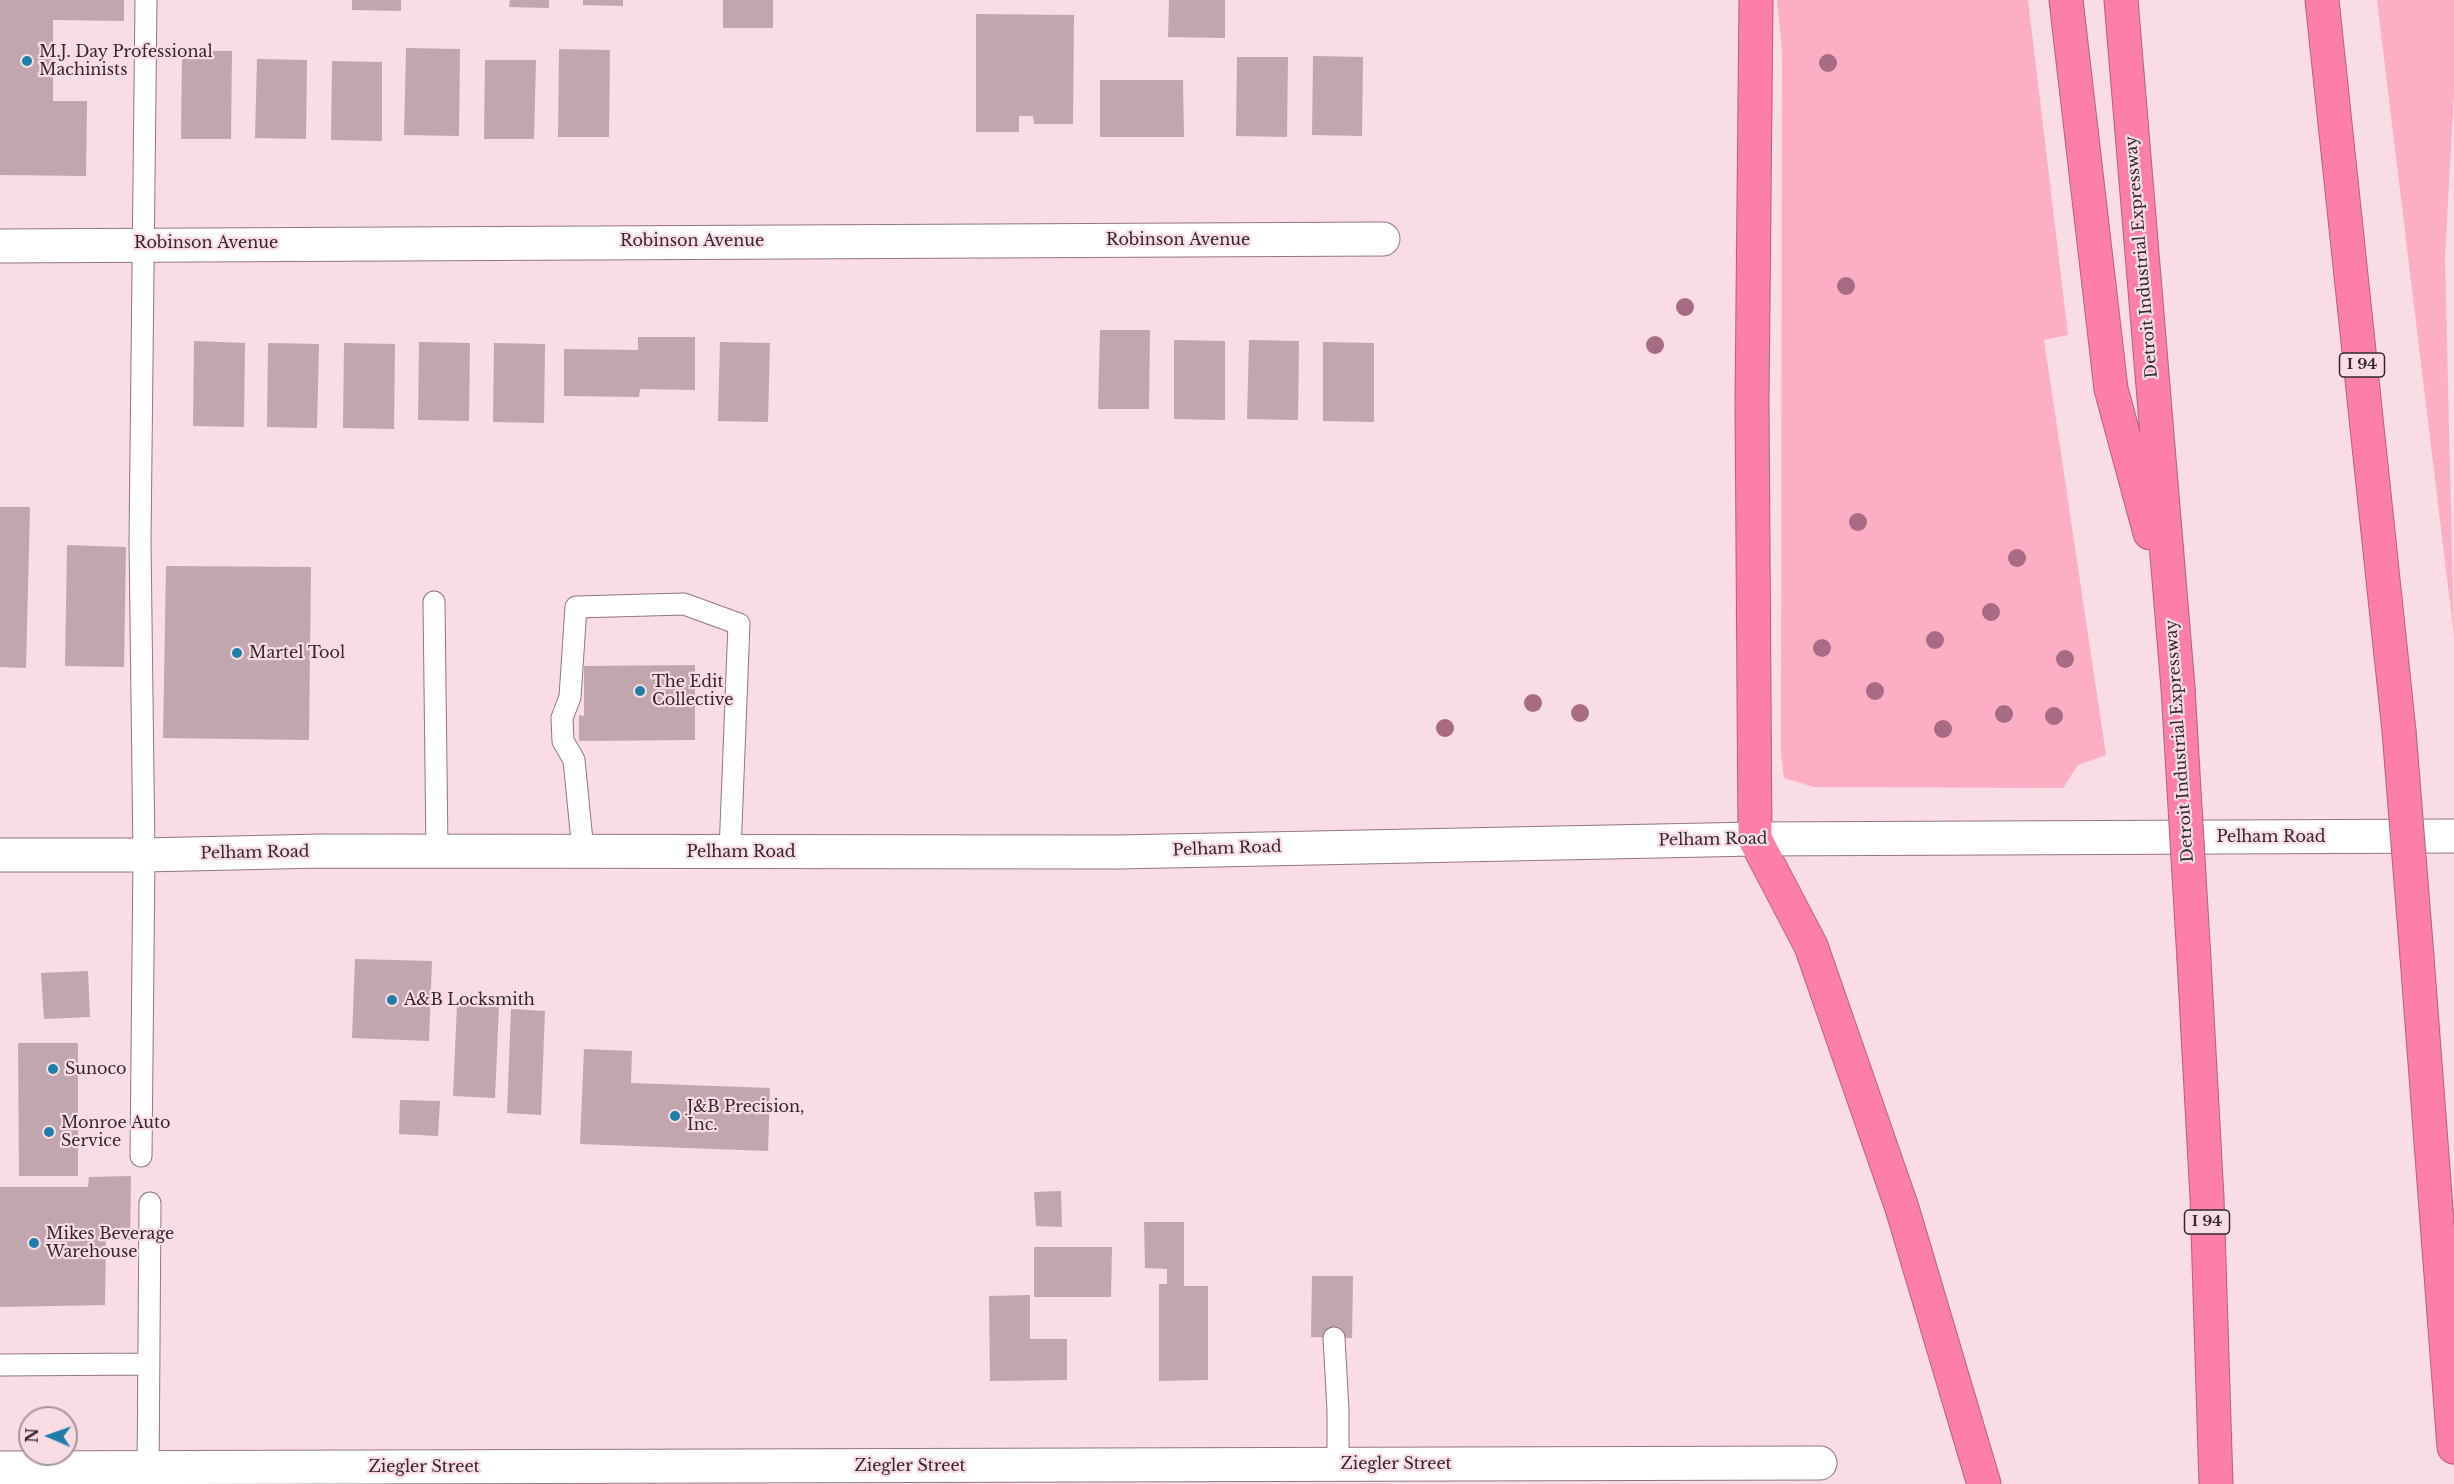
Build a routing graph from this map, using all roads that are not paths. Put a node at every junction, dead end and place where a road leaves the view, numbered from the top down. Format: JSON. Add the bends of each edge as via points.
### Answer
{"nodes":[{"id":1,"x":146,"y":0,"type":"edge"},
{"id":2,"x":1756,"y":0,"type":"edge"},
{"id":3,"x":2066,"y":0,"type":"edge"},
{"id":4,"x":2121,"y":0,"type":"edge"},
{"id":5,"x":2322,"y":0,"type":"edge"},
{"id":6,"x":1383,"y":239,"type":"dead end"},
{"id":7,"x":143,"y":244,"type":"junction"},
{"id":8,"x":0,"y":246,"type":"edge"},
{"id":9,"x":434,"y":602,"type":"dead end"},
{"id":10,"x":2172,"y":613,"type":"junction"},
{"id":11,"x":2454,"y":836,"type":"edge"},
{"id":12,"x":1755,"y":839,"type":"junction"},
{"id":13,"x":437,"y":851,"type":"junction"},
{"id":14,"x":583,"y":851,"type":"junction"},
{"id":15,"x":730,"y":852,"type":"junction"},
{"id":16,"x":0,"y":855,"type":"edge"},
{"id":17,"x":144,"y":855,"type":"junction"},
{"id":18,"x":141,"y":1156,"type":"dead end"},
{"id":19,"x":150,"y":1203,"type":"dead end"},
{"id":20,"x":1334,"y":1338,"type":"dead end"},
{"id":21,"x":149,"y":1364,"type":"junction"},
{"id":22,"x":0,"y":1365,"type":"edge"},
{"id":23,"x":2454,"y":1447,"type":"edge"},
{"id":24,"x":1820,"y":1463,"type":"dead end"},
{"id":25,"x":1338,"y":1464,"type":"junction"},
{"id":26,"x":0,"y":1468,"type":"edge"},
{"id":27,"x":1424,"y":1474,"type":"edge"},
{"id":28,"x":148,"y":1476,"type":"edge"},
{"id":29,"x":1984,"y":1484,"type":"edge"},
{"id":30,"x":2216,"y":1484,"type":"edge"}],
"edges":[{"from":1,"to":7,"type":"lane"},
{"from":2,"to":12,"type":"highway","via":[[1752,402]]},
{"from":3,"to":10,"type":"highway","via":[[2111,389]]},
{"from":4,"to":10,"type":"highway","name":"Detroit Industrial Expressway","number":"I 94"},
{"from":5,"to":23,"type":"highway","number":"I 94","bridge":true,"via":[[2399,731]]},
{"from":6,"to":7,"type":"street","name":"Robinson Avenue"},
{"from":7,"to":8,"type":"street","name":"Robinson Avenue"},
{"from":7,"to":17,"type":"lane","via":[[140,541]]},
{"from":9,"to":13,"type":"lane"},
{"from":10,"to":30,"type":"highway","name":"Detroit Industrial Expressway","number":"I 94","bridge":true,"via":[[2194,960]]},
{"from":11,"to":12,"type":"street","name":"Pelham Road"},
{"from":12,"to":15,"type":"street","name":"Pelham Road","via":[[1118,852]]},
{"from":12,"to":29,"type":"highway","via":[[1811,946],[1902,1208]]},
{"from":13,"to":14,"type":"street","name":"Pelham Road"},
{"from":13,"to":17,"type":"street","name":"Pelham Road"},
{"from":14,"to":15,"type":"street","name":"Pelham Road"},
{"from":14,"to":15,"type":"lane","via":[[574,760],[563,741],[562,718],[570,697],[576,607],[684,604],[739,624]]},
{"from":16,"to":17,"type":"street","name":"Pelham Road"},
{"from":17,"to":18,"type":"lane"},
{"from":19,"to":21,"type":"lane"},
{"from":20,"to":25,"type":"lane"},
{"from":21,"to":22,"type":"lane"},
{"from":21,"to":28,"type":"lane"},
{"from":24,"to":27,"type":"street","name":"Ziegler Street"},
{"from":25,"to":27,"type":"street","name":"Ziegler Street"},
{"from":25,"to":28,"type":"street","name":"Ziegler Street"},
{"from":26,"to":28,"type":"street","name":"Ziegler Street"}]}
